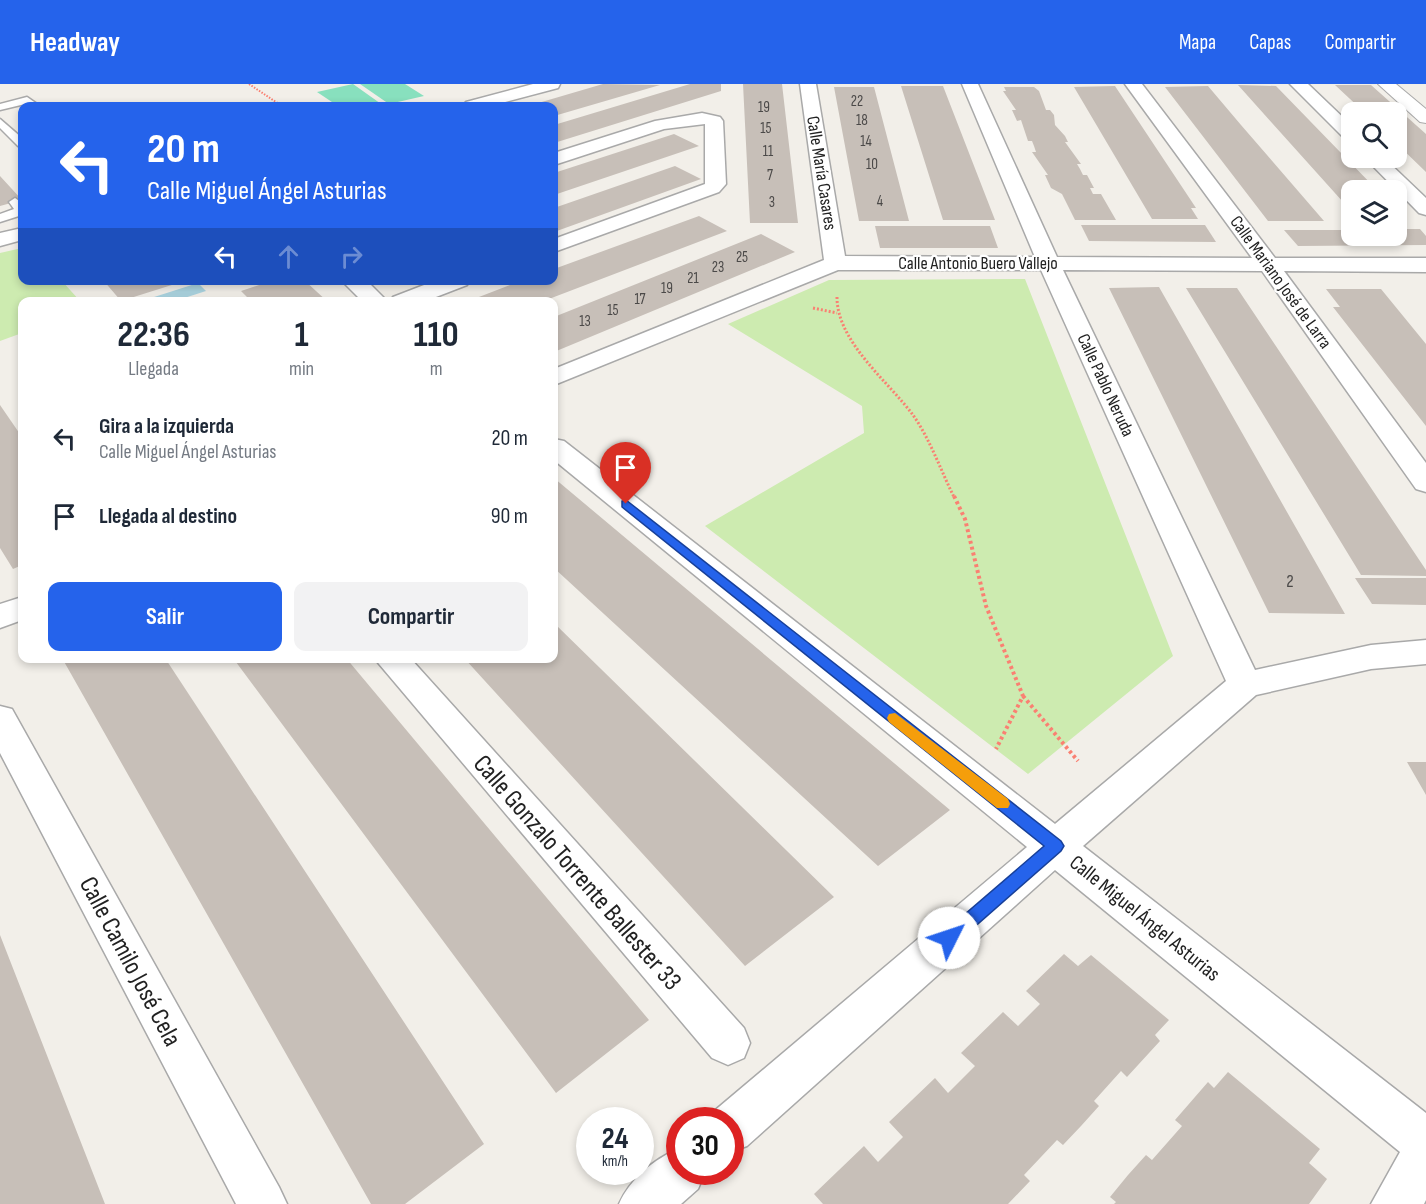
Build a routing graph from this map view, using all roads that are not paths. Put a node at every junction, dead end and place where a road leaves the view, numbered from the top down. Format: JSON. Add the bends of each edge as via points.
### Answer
{"nodes":[{"id":1,"x":552,"y":84,"type":"edge"},
{"id":2,"x":808,"y":84,"type":"edge"},
{"id":3,"x":970,"y":84,"type":"edge"},
{"id":4,"x":1133,"y":84,"type":"edge"},
{"id":5,"x":1298,"y":84,"type":"edge"},
{"id":6,"x":1386,"y":84,"type":"edge"},
{"id":7,"x":18,"y":102,"type":"edge"},
{"id":8,"x":487,"y":102,"type":"edge"},
{"id":9,"x":0,"y":107,"type":"edge"},
{"id":10,"x":1426,"y":118,"type":"edge"},
{"id":11,"x":0,"y":122,"type":"edge"},
{"id":12,"x":1341,"y":125,"type":"edge"},
{"id":13,"x":18,"y":140,"type":"edge"},
{"id":14,"x":558,"y":158,"type":"edge"},
{"id":15,"x":1384,"y":168,"type":"edge"},
{"id":16,"x":18,"y":208,"type":"edge"},
{"id":17,"x":1426,"y":209,"type":"edge"},
{"id":18,"x":0,"y":218,"type":"edge"},
{"id":19,"x":18,"y":235,"type":"edge"},
{"id":20,"x":0,"y":240,"type":"edge"},
{"id":21,"x":558,"y":245,"type":"edge"},
{"id":22,"x":835,"y":263,"type":"junction"},
{"id":23,"x":1049,"y":264,"type":"junction"},
{"id":24,"x":1268,"y":264,"type":"junction"},
{"id":25,"x":1426,"y":265,"type":"edge"},
{"id":26,"x":358,"y":285,"type":"edge"},
{"id":27,"x":446,"y":285,"type":"edge"},
{"id":28,"x":371,"y":297,"type":"edge"},
{"id":29,"x":414,"y":297,"type":"edge"},
{"id":30,"x":558,"y":376,"type":"edge"},
{"id":31,"x":558,"y":450,"type":"edge"},
{"id":32,"x":1426,"y":483,"type":"edge"},
{"id":33,"x":18,"y":610,"type":"edge"},
{"id":34,"x":0,"y":618,"type":"edge"},
{"id":35,"x":1426,"y":652,"type":"edge"},
{"id":36,"x":394,"y":663,"type":"edge"},
{"id":37,"x":1245,"y":685,"type":"junction"},
{"id":38,"x":0,"y":719,"type":"edge"},
{"id":39,"x":1056,"y":846,"type":"junction"},
{"id":40,"x":728,"y":1043,"type":"dead end"},
{"id":41,"x":744,"y":1117,"type":"edge"},
{"id":42,"x":1426,"y":1143,"type":"edge"},
{"id":43,"x":1426,"y":1154,"type":"edge"},
{"id":44,"x":666,"y":1185,"type":"edge"},
{"id":45,"x":262,"y":1204,"type":"edge"},
{"id":46,"x":644,"y":1204,"type":"edge"},
{"id":47,"x":1396,"y":1204,"type":"edge"}],
"edges":[{"from":1,"to":8,"type":"street"},
{"from":2,"to":22,"type":"street","name":"Calle María Casares"},
{"from":3,"to":23,"type":"street","name":"Calle Pablo Neruda"},
{"from":4,"to":24,"type":"street","name":"Calle Mariano José de Larra"},
{"from":5,"to":12,"type":"street"},
{"from":6,"to":10,"type":"street"},
{"from":7,"to":9,"type":"lane"},
{"from":11,"to":13,"type":"lane"},
{"from":14,"to":21,"type":"street","via":[[684,118],[699,116],[714,121],[716,184],[712,188]]},
{"from":15,"to":17,"type":"street"},
{"from":16,"to":18,"type":"lane"},
{"from":19,"to":20,"type":"street"},
{"from":22,"to":23,"type":"street","name":"Calle Antonio Buero Vallejo"},
{"from":22,"to":30,"type":"street","name":"Calle Antonio Buero Vallejo"},
{"from":23,"to":24,"type":"street","name":"Calle Antonio Buero Vallejo"},
{"from":23,"to":37,"type":"street","name":"Calle Pablo Neruda"},
{"from":24,"to":25,"type":"street","name":"Calle Antonio Buero Vallejo"},
{"from":24,"to":32,"type":"street","name":"Calle Mariano José de Larra"},
{"from":26,"to":28,"type":"street"},
{"from":27,"to":29,"type":"street"},
{"from":31,"to":39,"type":"street","name":"Calle Miguel Ángel Asturias"},
{"from":33,"to":34,"type":"street"},
{"from":35,"to":37,"type":"street","via":[[1371,657]]},
{"from":36,"to":40,"type":"street","name":"Calle Gonzalo Torrente Ballester 33"},
{"from":37,"to":39,"type":"street"},
{"from":38,"to":45,"type":"street","name":"Calle Camilo José Cela"},
{"from":39,"to":41,"type":"street"},
{"from":39,"to":42,"type":"street","name":"Calle Miguel Ángel Asturias"},
{"from":43,"to":47,"type":"street"},
{"from":44,"to":46,"type":"street"}]}
